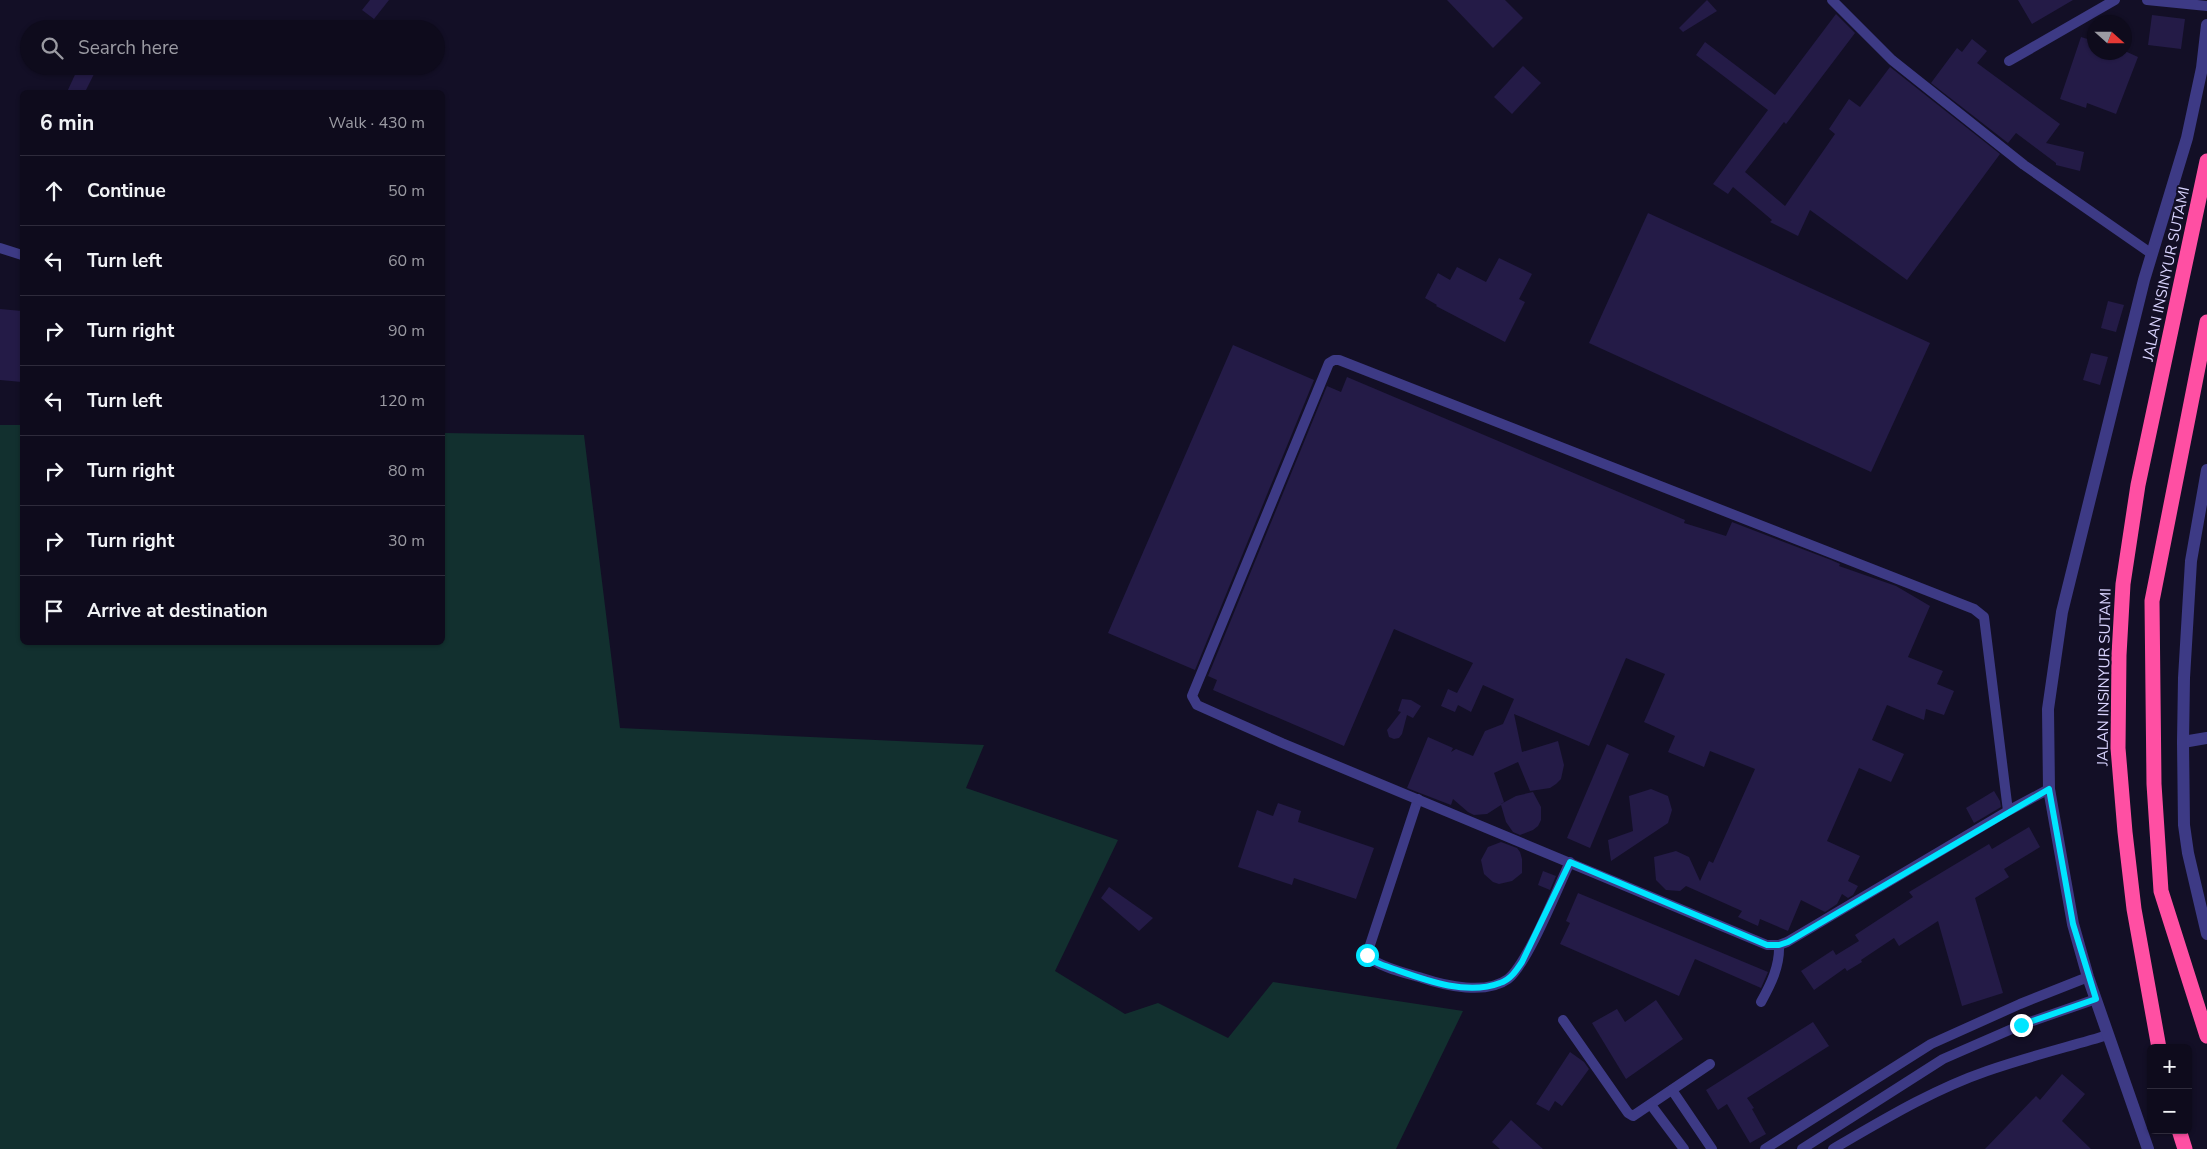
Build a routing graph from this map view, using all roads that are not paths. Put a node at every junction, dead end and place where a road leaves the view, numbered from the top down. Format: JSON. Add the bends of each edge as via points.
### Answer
{"nodes":[{"id":1,"x":1832,"y":0,"type":"edge"},
{"id":2,"x":2115,"y":0,"type":"edge"},
{"id":3,"x":2147,"y":0,"type":"edge"},
{"id":4,"x":2207,"y":6,"type":"edge"},
{"id":5,"x":2207,"y":25,"type":"edge"},
{"id":6,"x":2009,"y":61,"type":"dead end"},
{"id":7,"x":2207,"y":161,"type":"edge"},
{"id":8,"x":0,"y":248,"type":"edge"},
{"id":9,"x":20,"y":254,"type":"edge"},
{"id":10,"x":2152,"y":254,"type":"junction"},
{"id":11,"x":2207,"y":322,"type":"edge"},
{"id":12,"x":2207,"y":470,"type":"edge"},
{"id":13,"x":2207,"y":738,"type":"edge"},
{"id":14,"x":2183,"y":742,"type":"junction"},
{"id":15,"x":2049,"y":789,"type":"junction"},
{"id":16,"x":1418,"y":799,"type":"junction"},
{"id":17,"x":2008,"y":811,"type":"junction"},
{"id":18,"x":1570,"y":862,"type":"junction"},
{"id":19,"x":2207,"y":934,"type":"edge"},
{"id":20,"x":1779,"y":945,"type":"junction"},
{"id":21,"x":2088,"y":977,"type":"junction"},
{"id":22,"x":2096,"y":999,"type":"junction"},
{"id":23,"x":1761,"y":1002,"type":"dead end"},
{"id":24,"x":1563,"y":1020,"type":"dead end"},
{"id":25,"x":2108,"y":1035,"type":"junction"},
{"id":26,"x":2207,"y":1036,"type":"edge"},
{"id":27,"x":2158,"y":1044,"type":"edge"},
{"id":28,"x":1710,"y":1064,"type":"dead end"},
{"id":29,"x":1672,"y":1090,"type":"junction"},
{"id":30,"x":1651,"y":1105,"type":"junction"},
{"id":31,"x":2180,"y":1134,"type":"edge"},
{"id":32,"x":1684,"y":1149,"type":"edge"},
{"id":33,"x":1712,"y":1149,"type":"edge"},
{"id":34,"x":1766,"y":1149,"type":"edge"},
{"id":35,"x":1802,"y":1149,"type":"edge"},
{"id":36,"x":1833,"y":1149,"type":"edge"},
{"id":37,"x":2148,"y":1149,"type":"edge"},
{"id":38,"x":2185,"y":1149,"type":"edge"}],
"edges":[{"from":1,"to":10,"type":"lane","via":[[1900,67],[2024,165]]},
{"from":2,"to":6,"type":"lane"},
{"from":3,"to":4,"type":"lane"},
{"from":5,"to":10,"type":"street","via":[[2202,68],[2187,138]]},
{"from":7,"to":27,"type":"highway","name":"JALAN INSINYUR SUTAMI","via":[[2138,485],[2123,584],[2118,748],[2134,909]]},
{"from":8,"to":9,"type":"lane"},
{"from":10,"to":15,"type":"street","via":[[2107,423],[2058,633],[2048,710]]},
{"from":11,"to":26,"type":"highway","via":[[2152,601],[2154,784],[2161,891]]},
{"from":12,"to":14,"type":"street","via":[[2191,561]]},
{"from":13,"to":14,"type":"street"},
{"from":14,"to":19,"type":"street","via":[[2184,825]]},
{"from":15,"to":17,"type":"lane"},
{"from":15,"to":21,"type":"street","via":[[2068,899]]},
{"from":16,"to":17,"type":"lane","via":[[1197,705],[1192,696],[1329,363],[1334,360],[1980,612],[1984,617]]},
{"from":16,"to":18,"type":"lane"},
{"from":16,"to":18,"type":"lane","via":[[1368,951],[1370,960],[1430,981],[1485,987],[1507,980],[1526,956]]},
{"from":17,"to":20,"type":"lane"},
{"from":18,"to":20,"type":"lane","via":[[1767,945]]},
{"from":20,"to":23,"type":"lane","via":[[1778,962]]},
{"from":21,"to":22,"type":"street"},
{"from":21,"to":34,"type":"lane","via":[[1932,1044]]},
{"from":22,"to":25,"type":"street"},
{"from":22,"to":35,"type":"lane","via":[[2021,1025],[1943,1059]]},
{"from":24,"to":30,"type":"lane","via":[[1628,1113],[1635,1116]]},
{"from":25,"to":36,"type":"lane","via":[[1954,1084],[1895,1112]]},
{"from":25,"to":37,"type":"street"},
{"from":28,"to":29,"type":"lane"},
{"from":29,"to":30,"type":"lane"},
{"from":29,"to":33,"type":"lane"},
{"from":30,"to":32,"type":"lane"},
{"from":31,"to":38,"type":"highway"}]}
